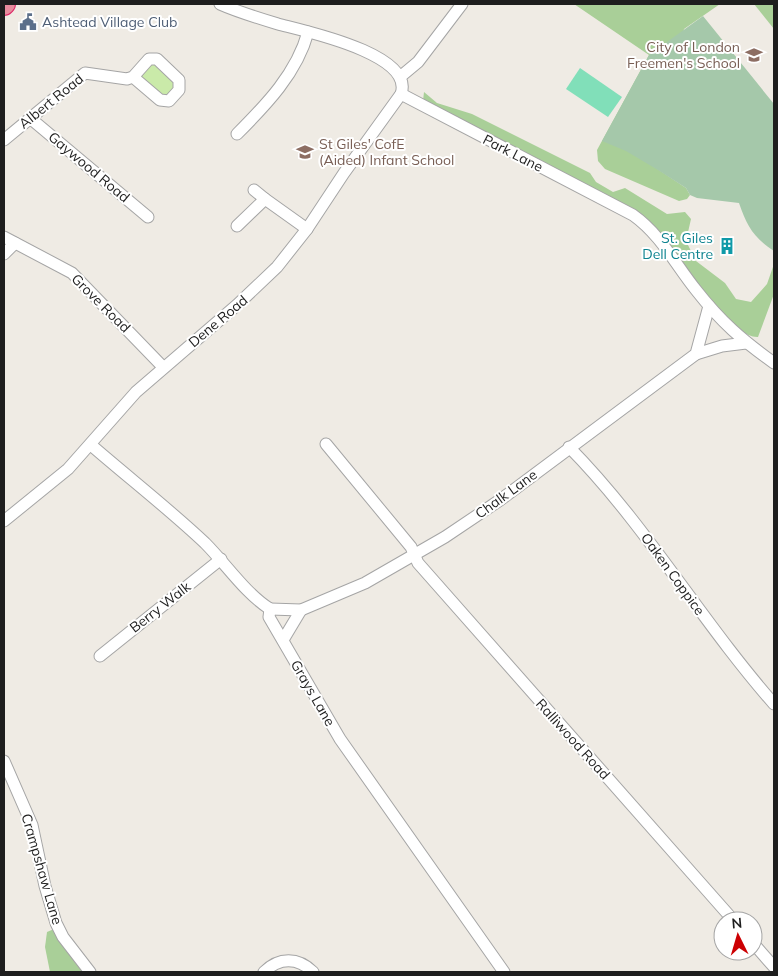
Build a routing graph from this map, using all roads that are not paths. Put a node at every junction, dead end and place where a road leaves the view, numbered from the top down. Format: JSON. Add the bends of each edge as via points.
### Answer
{"nodes":[{"id":1,"x":220,"y":4,"type":"edge"},
{"id":2,"x":462,"y":4,"type":"edge"},
{"id":3,"x":308,"y":32,"type":"junction"},
{"id":4,"x":133,"y":77,"type":"dead end"},
{"id":5,"x":400,"y":77,"type":"junction"},
{"id":6,"x":401,"y":94,"type":"junction"},
{"id":7,"x":30,"y":118,"type":"junction"},
{"id":8,"x":237,"y":134,"type":"dead end"},
{"id":9,"x":4,"y":140,"type":"edge"},
{"id":10,"x":254,"y":190,"type":"dead end"},
{"id":11,"x":265,"y":199,"type":"junction"},
{"id":12,"x":148,"y":217,"type":"dead end"},
{"id":13,"x":237,"y":226,"type":"dead end"},
{"id":14,"x":308,"y":229,"type":"junction"},
{"id":15,"x":4,"y":237,"type":"edge"},
{"id":16,"x":15,"y":243,"type":"junction"},
{"id":17,"x":4,"y":254,"type":"edge"},
{"id":18,"x":709,"y":306,"type":"junction"},
{"id":19,"x":746,"y":343,"type":"junction"},
{"id":20,"x":696,"y":354,"type":"junction"},
{"id":21,"x":774,"y":363,"type":"edge"},
{"id":22,"x":163,"y":367,"type":"junction"},
{"id":23,"x":326,"y":444,"type":"dead end"},
{"id":24,"x":91,"y":445,"type":"junction"},
{"id":25,"x":569,"y":447,"type":"junction"},
{"id":26,"x":4,"y":521,"type":"edge"},
{"id":27,"x":414,"y":555,"type":"junction"},
{"id":28,"x":221,"y":559,"type":"junction"},
{"id":29,"x":270,"y":609,"type":"junction"},
{"id":30,"x":301,"y":610,"type":"junction"},
{"id":31,"x":283,"y":640,"type":"junction"},
{"id":32,"x":100,"y":656,"type":"dead end"},
{"id":33,"x":774,"y":704,"type":"edge"},
{"id":34,"x":4,"y":761,"type":"edge"},
{"id":35,"x":725,"y":911,"type":"edge"},
{"id":36,"x":763,"y":954,"type":"edge"},
{"id":37,"x":774,"y":967,"type":"edge"},
{"id":38,"x":90,"y":972,"type":"edge"},
{"id":39,"x":264,"y":972,"type":"edge"},
{"id":40,"x":313,"y":972,"type":"edge"},
{"id":41,"x":504,"y":972,"type":"edge"}],
"edges":[{"from":1,"to":3,"type":"street"},
{"from":2,"to":5,"type":"street","via":[[416,65]]},
{"from":3,"to":5,"type":"street","via":[[365,51],[388,64]]},
{"from":3,"to":8,"type":"street","via":[[303,48],[274,96]]},
{"from":4,"to":7,"type":"street","name":"Albert Road","via":[[120,80],[90,73],[81,75]]},
{"from":5,"to":6,"type":"street"},
{"from":6,"to":14,"type":"street","name":"Dene Road"},
{"from":6,"to":18,"type":"street","name":"Park Lane","via":[[633,215],[662,242]]},
{"from":7,"to":9,"type":"street","name":"Albert Road"},
{"from":7,"to":12,"type":"street","name":"Gaywood Road"},
{"from":10,"to":11,"type":"street"},
{"from":11,"to":13,"type":"street"},
{"from":11,"to":14,"type":"street"},
{"from":14,"to":22,"type":"street","name":"Dene Road","via":[[266,279]]},
{"from":15,"to":16,"type":"street","name":"Grove Road"},
{"from":16,"to":17,"type":"street"},
{"from":16,"to":22,"type":"street","name":"Grove Road","via":[[72,273]]},
{"from":18,"to":19,"type":"street","name":"Park Lane"},
{"from":18,"to":20,"type":"street"},
{"from":19,"to":20,"type":"street","name":"Chalk Lane"},
{"from":19,"to":21,"type":"street","name":"Park Lane"},
{"from":20,"to":25,"type":"street","name":"Chalk Lane"},
{"from":22,"to":24,"type":"street","name":"Dene Road","via":[[119,410]]},
{"from":23,"to":27,"type":"street","name":"Ralliwood Road","via":[[411,547]]},
{"from":24,"to":26,"type":"street","name":"Dene Road","via":[[42,492]]},
{"from":24,"to":28,"type":"street"},
{"from":25,"to":27,"type":"street","name":"Chalk Lane","via":[[500,500]]},
{"from":25,"to":33,"type":"street","name":"Oaken Coppice","via":[[643,531],[720,639]]},
{"from":27,"to":30,"type":"street","name":"Chalk Lane","via":[[365,583]]},
{"from":27,"to":35,"type":"street","name":"Ralliwood Road"},
{"from":28,"to":29,"type":"street","via":[[260,603]]},
{"from":28,"to":32,"type":"street","name":"Berry Walk"},
{"from":29,"to":30,"type":"street","name":"Chalk Lane"},
{"from":29,"to":31,"type":"street","name":"Grays Lane","via":[[269,617]]},
{"from":30,"to":31,"type":"street"},
{"from":31,"to":41,"type":"street","name":"Grays Lane","via":[[340,739]]},
{"from":34,"to":38,"type":"street","name":"Crampshaw Lane","via":[[32,825],[44,886],[56,923]]},
{"from":36,"to":37,"type":"street"},
{"from":39,"to":40,"type":"street","via":[[277,962],[288,960],[305,964]]}]}
